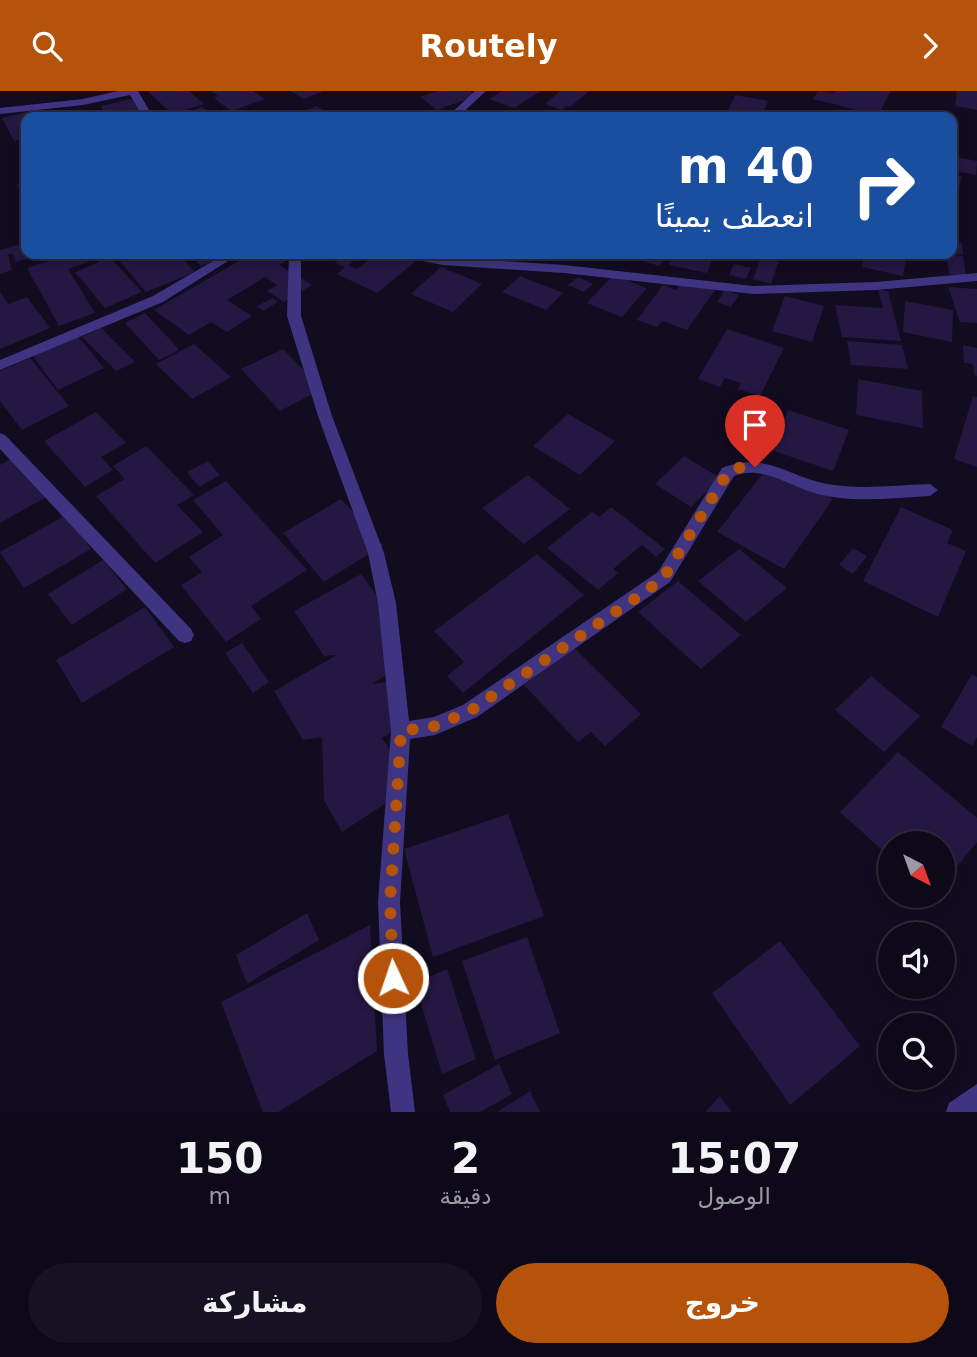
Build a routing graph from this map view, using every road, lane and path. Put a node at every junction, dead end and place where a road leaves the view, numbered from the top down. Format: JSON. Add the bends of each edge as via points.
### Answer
{"nodes":[{"id":1,"x":133,"y":91,"type":"edge"},
{"id":2,"x":481,"y":91,"type":"edge"},
{"id":3,"x":0,"y":111,"type":"edge"},
{"id":4,"x":145,"y":112,"type":"edge"},
{"id":5,"x":458,"y":112,"type":"edge"},
{"id":6,"x":225,"y":259,"type":"edge"},
{"id":7,"x":295,"y":259,"type":"edge"},
{"id":8,"x":432,"y":259,"type":"edge"},
{"id":9,"x":977,"y":277,"type":"edge"},
{"id":10,"x":0,"y":365,"type":"edge"},
{"id":11,"x":0,"y":439,"type":"edge"},
{"id":12,"x":930,"y":490,"type":"dead end"},
{"id":13,"x":185,"y":635,"type":"dead end"},
{"id":14,"x":401,"y":731,"type":"junction"},
{"id":15,"x":977,"y":1096,"type":"edge"},
{"id":16,"x":403,"y":1112,"type":"edge"},
{"id":17,"x":958,"y":1112,"type":"edge"}],
"edges":[{"from":1,"to":3,"type":"street"},
{"from":1,"to":4,"type":"street"},
{"from":2,"to":5,"type":"street"},
{"from":6,"to":10,"type":"street","via":[[158,299]]},
{"from":7,"to":14,"type":"street","via":[[294,316],[376,553],[387,603]]},
{"from":8,"to":9,"type":"street","via":[[753,290]]},
{"from":11,"to":13,"type":"street"},
{"from":12,"to":14,"type":"street","via":[[826,490],[764,468],[735,468],[728,472],[664,577],[470,711],[435,726]]},
{"from":14,"to":16,"type":"street","via":[[390,902]]},
{"from":15,"to":17,"type":"street"}]}
